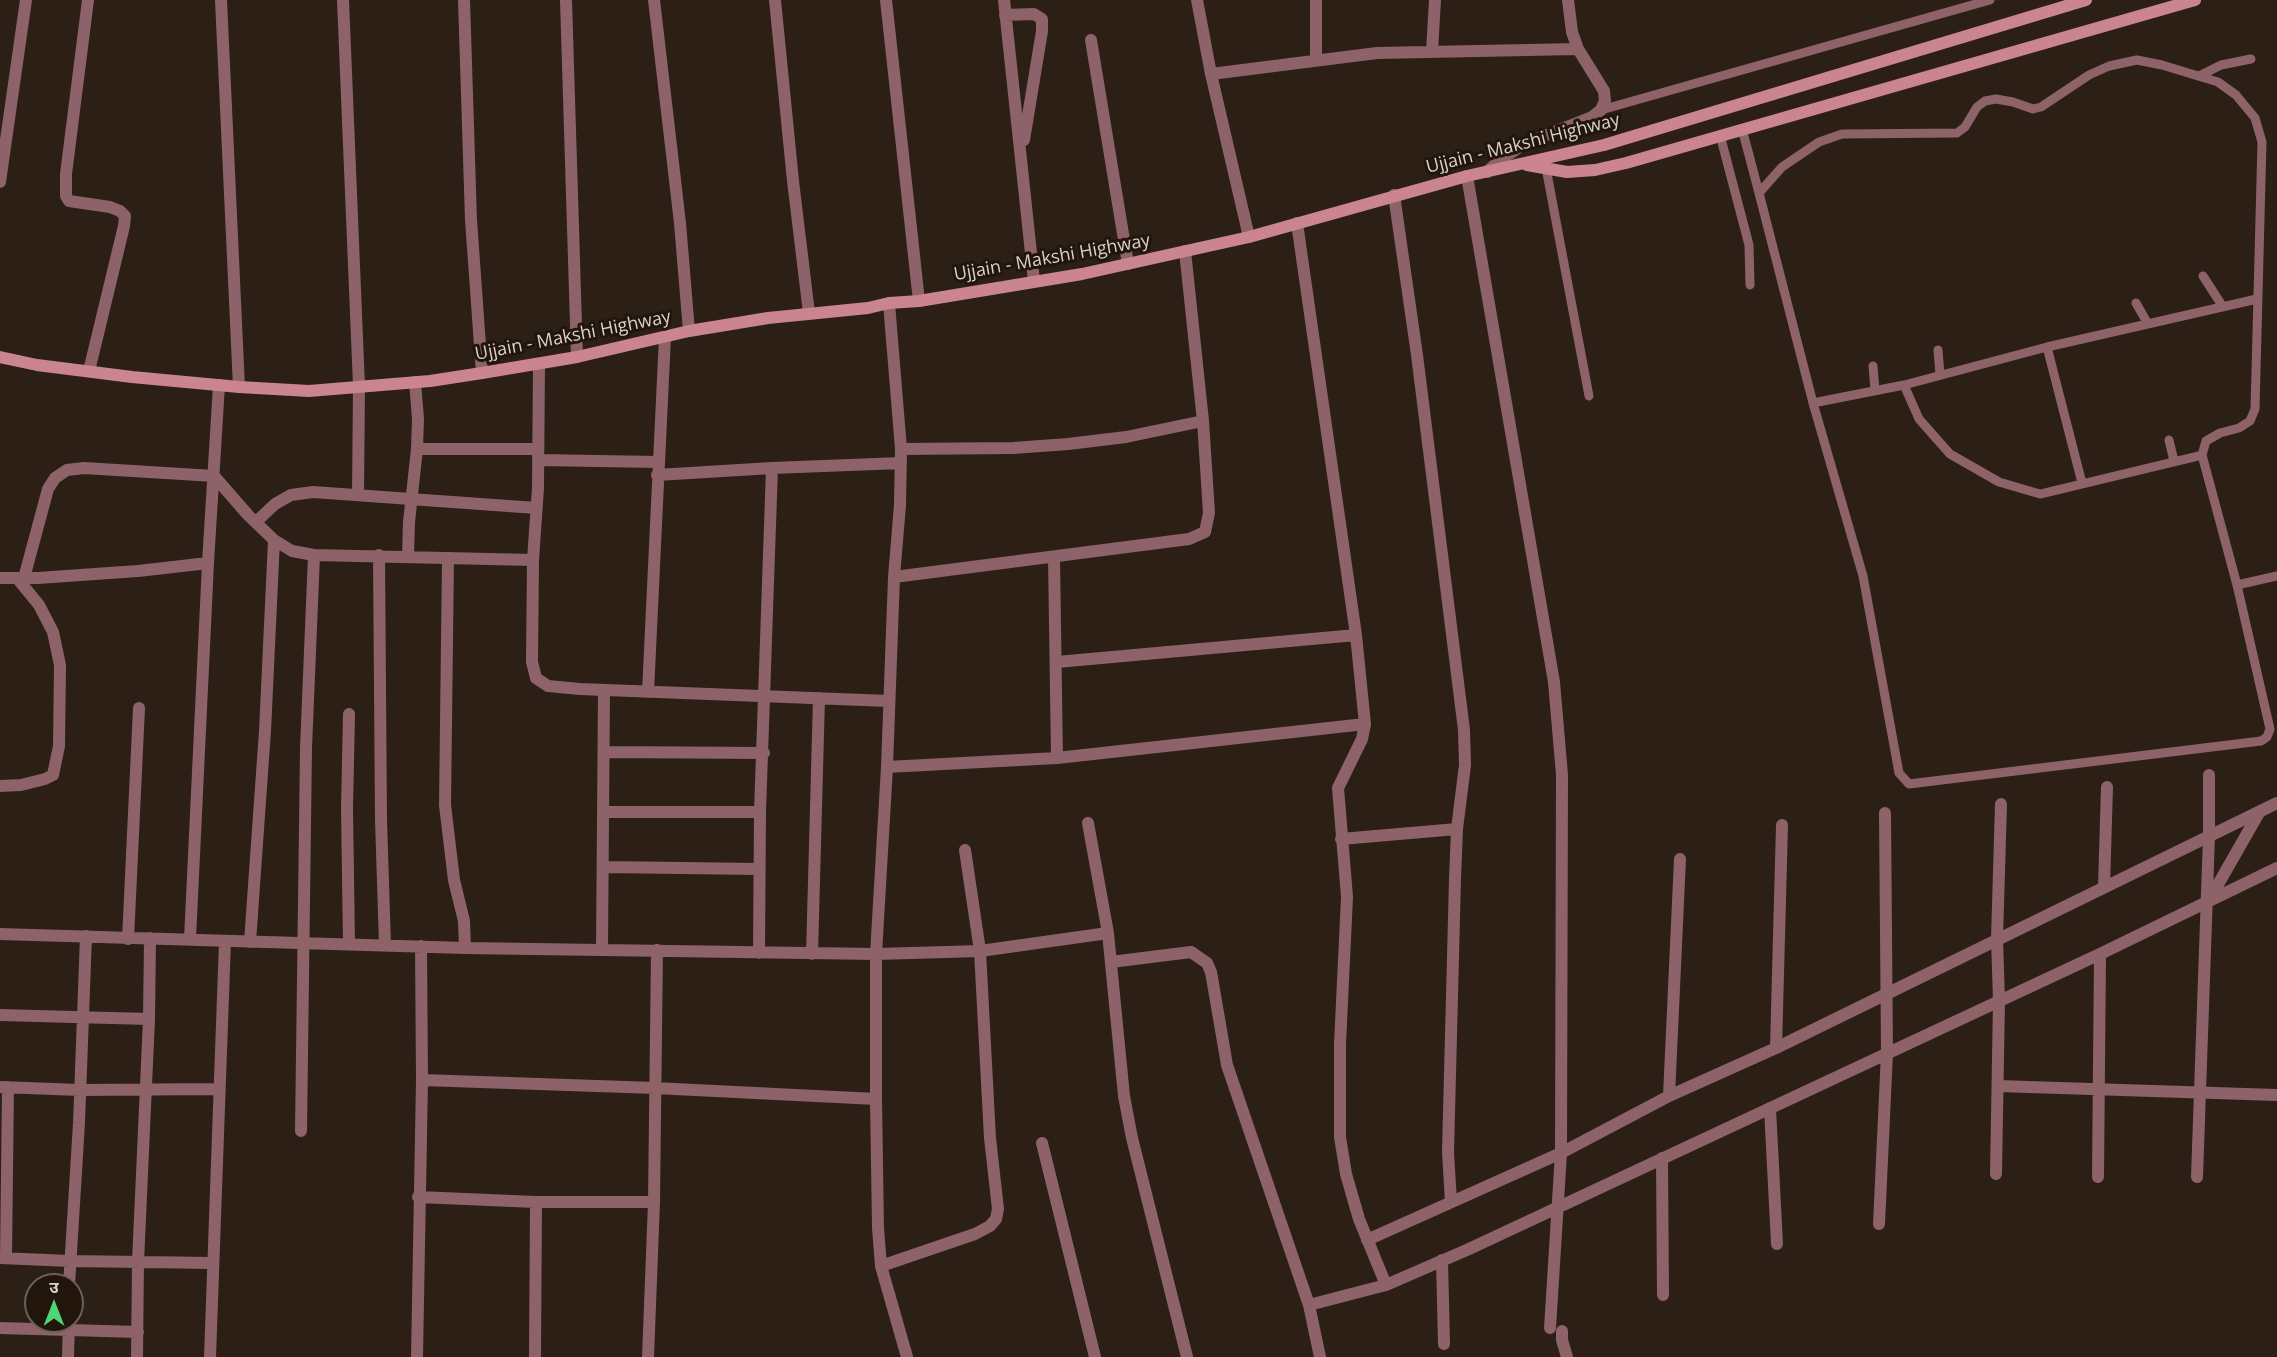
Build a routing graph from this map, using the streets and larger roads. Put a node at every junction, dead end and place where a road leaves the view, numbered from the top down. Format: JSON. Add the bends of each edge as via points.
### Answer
{"nodes":[{"id":1,"x":26,"y":0,"type":"edge"},
{"id":2,"x":88,"y":0,"type":"edge"},
{"id":3,"x":221,"y":0,"type":"edge"},
{"id":4,"x":343,"y":0,"type":"edge"},
{"id":5,"x":464,"y":0,"type":"edge"},
{"id":6,"x":566,"y":0,"type":"edge"},
{"id":7,"x":654,"y":0,"type":"edge"},
{"id":8,"x":775,"y":0,"type":"edge"},
{"id":9,"x":886,"y":0,"type":"edge"},
{"id":10,"x":1004,"y":0,"type":"edge"},
{"id":11,"x":1197,"y":0,"type":"edge"},
{"id":12,"x":1316,"y":0,"type":"edge"},
{"id":13,"x":1434,"y":0,"type":"edge"},
{"id":14,"x":1568,"y":0,"type":"edge"},
{"id":15,"x":2086,"y":0,"type":"edge"},
{"id":16,"x":2195,"y":0,"type":"edge"},
{"id":17,"x":1005,"y":15,"type":"junction"},
{"id":18,"x":1091,"y":40,"type":"dead end"},
{"id":19,"x":1578,"y":49,"type":"junction"},
{"id":20,"x":1432,"y":51,"type":"junction"},
{"id":21,"x":1316,"y":60,"type":"junction"},
{"id":22,"x":1211,"y":74,"type":"junction"},
{"id":23,"x":1022,"y":156,"type":"junction"},
{"id":24,"x":1520,"y":164,"type":"junction"},
{"id":25,"x":1487,"y":172,"type":"junction"},
{"id":26,"x":1467,"y":176,"type":"junction"},
{"id":27,"x":0,"y":182,"type":"edge"},
{"id":28,"x":1394,"y":195,"type":"junction"},
{"id":29,"x":1297,"y":223,"type":"junction"},
{"id":30,"x":1249,"y":237,"type":"junction"},
{"id":31,"x":1185,"y":251,"type":"junction"},
{"id":32,"x":1128,"y":264,"type":"junction"},
{"id":33,"x":1034,"y":281,"type":"junction"},
{"id":34,"x":919,"y":301,"type":"junction"},
{"id":35,"x":889,"y":303,"type":"junction"},
{"id":36,"x":809,"y":313,"type":"junction"},
{"id":37,"x":689,"y":331,"type":"junction"},
{"id":38,"x":665,"y":337,"type":"junction"},
{"id":39,"x":0,"y":357,"type":"edge"},
{"id":40,"x":577,"y":357,"type":"junction"},
{"id":41,"x":539,"y":364,"type":"junction"},
{"id":42,"x":88,"y":371,"type":"junction"},
{"id":43,"x":482,"y":373,"type":"junction"},
{"id":44,"x":415,"y":382,"type":"junction"},
{"id":45,"x":219,"y":385,"type":"junction"},
{"id":46,"x":359,"y":386,"type":"junction"},
{"id":47,"x":239,"y":387,"type":"junction"},
{"id":48,"x":1203,"y":421,"type":"junction"},
{"id":49,"x":417,"y":449,"type":"junction"},
{"id":50,"x":901,"y":450,"type":"junction"},
{"id":51,"x":538,"y":455,"type":"junction"},
{"id":52,"x":658,"y":462,"type":"junction"},
{"id":53,"x":901,"y":463,"type":"junction"},
{"id":54,"x":772,"y":468,"type":"junction"},
{"id":55,"x":214,"y":476,"type":"junction"},
{"id":56,"x":657,"y":476,"type":"junction"},
{"id":57,"x":358,"y":495,"type":"junction"},
{"id":58,"x":411,"y":499,"type":"junction"},
{"id":59,"x":537,"y":508,"type":"junction"},
{"id":60,"x":256,"y":522,"type":"junction"},
{"id":61,"x":274,"y":540,"type":"junction"},
{"id":62,"x":314,"y":555,"type":"junction"},
{"id":63,"x":380,"y":555,"type":"junction"},
{"id":64,"x":408,"y":556,"type":"junction"},
{"id":65,"x":448,"y":558,"type":"junction"},
{"id":66,"x":1054,"y":558,"type":"junction"},
{"id":67,"x":533,"y":560,"type":"junction"},
{"id":68,"x":208,"y":563,"type":"junction"},
{"id":69,"x":894,"y":577,"type":"junction"},
{"id":70,"x":0,"y":578,"type":"edge"},
{"id":71,"x":20,"y":578,"type":"junction"},
{"id":72,"x":1356,"y":635,"type":"junction"},
{"id":73,"x":1057,"y":662,"type":"junction"},
{"id":74,"x":604,"y":690,"type":"junction"},
{"id":75,"x":648,"y":692,"type":"junction"},
{"id":76,"x":765,"y":696,"type":"junction"},
{"id":77,"x":819,"y":698,"type":"junction"},
{"id":78,"x":889,"y":701,"type":"junction"},
{"id":79,"x":139,"y":708,"type":"dead end"},
{"id":80,"x":349,"y":714,"type":"dead end"},
{"id":81,"x":1365,"y":724,"type":"junction"},
{"id":82,"x":605,"y":752,"type":"junction"},
{"id":83,"x":764,"y":753,"type":"junction"},
{"id":84,"x":1057,"y":758,"type":"junction"},
{"id":85,"x":887,"y":767,"type":"junction"},
{"id":86,"x":2209,"y":775,"type":"dead end"},
{"id":87,"x":0,"y":786,"type":"edge"},
{"id":88,"x":2107,"y":787,"type":"dead end"},
{"id":89,"x":2277,"y":803,"type":"edge"},
{"id":90,"x":2001,"y":804,"type":"dead end"},
{"id":91,"x":2260,"y":811,"type":"junction"},
{"id":92,"x":604,"y":812,"type":"junction"},
{"id":93,"x":760,"y":812,"type":"junction"},
{"id":94,"x":1885,"y":813,"type":"dead end"},
{"id":95,"x":1088,"y":823,"type":"dead end"},
{"id":96,"x":1782,"y":825,"type":"dead end"},
{"id":97,"x":1457,"y":829,"type":"junction"},
{"id":98,"x":2209,"y":836,"type":"junction"},
{"id":99,"x":1341,"y":839,"type":"junction"},
{"id":100,"x":965,"y":850,"type":"dead end"},
{"id":101,"x":1680,"y":859,"type":"dead end"},
{"id":102,"x":604,"y":867,"type":"junction"},
{"id":103,"x":2277,"y":868,"type":"edge"},
{"id":104,"x":759,"y":869,"type":"junction"},
{"id":105,"x":2104,"y":887,"type":"junction"},
{"id":106,"x":2207,"y":903,"type":"junction"},
{"id":107,"x":1108,"y":933,"type":"junction"},
{"id":108,"x":0,"y":934,"type":"edge"},
{"id":109,"x":86,"y":936,"type":"junction"},
{"id":110,"x":150,"y":938,"type":"junction"},
{"id":111,"x":128,"y":939,"type":"junction"},
{"id":112,"x":190,"y":939,"type":"junction"},
{"id":113,"x":1997,"y":939,"type":"junction"},
{"id":114,"x":225,"y":941,"type":"junction"},
{"id":115,"x":250,"y":942,"type":"junction"},
{"id":116,"x":302,"y":943,"type":"junction"},
{"id":117,"x":349,"y":944,"type":"junction"},
{"id":118,"x":385,"y":945,"type":"junction"},
{"id":119,"x":421,"y":946,"type":"junction"},
{"id":120,"x":465,"y":948,"type":"junction"},
{"id":121,"x":602,"y":949,"type":"junction"},
{"id":122,"x":657,"y":950,"type":"junction"},
{"id":123,"x":980,"y":951,"type":"junction"},
{"id":124,"x":759,"y":953,"type":"junction"},
{"id":125,"x":812,"y":954,"type":"junction"},
{"id":126,"x":876,"y":954,"type":"junction"},
{"id":127,"x":2100,"y":954,"type":"junction"},
{"id":128,"x":1111,"y":962,"type":"junction"},
{"id":129,"x":1886,"y":994,"type":"junction"},
{"id":130,"x":1999,"y":1001,"type":"junction"},
{"id":131,"x":0,"y":1015,"type":"edge"},
{"id":132,"x":83,"y":1016,"type":"junction"},
{"id":133,"x":148,"y":1019,"type":"junction"},
{"id":134,"x":1776,"y":1048,"type":"junction"},
{"id":135,"x":1887,"y":1053,"type":"junction"},
{"id":136,"x":422,"y":1080,"type":"junction"},
{"id":137,"x":1998,"y":1086,"type":"junction"},
{"id":138,"x":4,"y":1087,"type":"edge"},
{"id":139,"x":656,"y":1088,"type":"junction"},
{"id":140,"x":219,"y":1089,"type":"junction"},
{"id":141,"x":80,"y":1090,"type":"junction"},
{"id":142,"x":146,"y":1090,"type":"junction"},
{"id":143,"x":2100,"y":1090,"type":"junction"},
{"id":144,"x":2202,"y":1093,"type":"junction"},
{"id":145,"x":2277,"y":1095,"type":"edge"},
{"id":146,"x":1670,"y":1096,"type":"junction"},
{"id":147,"x":876,"y":1099,"type":"junction"},
{"id":148,"x":1770,"y":1108,"type":"junction"},
{"id":149,"x":301,"y":1131,"type":"dead end"},
{"id":150,"x":1042,"y":1143,"type":"dead end"},
{"id":151,"x":1561,"y":1153,"type":"junction"},
{"id":152,"x":1662,"y":1158,"type":"junction"},
{"id":153,"x":1996,"y":1174,"type":"dead end"},
{"id":154,"x":2098,"y":1178,"type":"dead end"},
{"id":155,"x":2197,"y":1178,"type":"dead end"},
{"id":156,"x":418,"y":1197,"type":"junction"},
{"id":157,"x":536,"y":1202,"type":"junction"},
{"id":158,"x":654,"y":1202,"type":"junction"},
{"id":159,"x":1451,"y":1202,"type":"junction"},
{"id":160,"x":1559,"y":1207,"type":"junction"},
{"id":161,"x":1879,"y":1224,"type":"dead end"},
{"id":162,"x":1367,"y":1240,"type":"junction"},
{"id":163,"x":1777,"y":1244,"type":"dead end"},
{"id":164,"x":3,"y":1258,"type":"edge"},
{"id":165,"x":1442,"y":1260,"type":"junction"},
{"id":166,"x":70,"y":1261,"type":"junction"},
{"id":167,"x":138,"y":1262,"type":"junction"},
{"id":168,"x":212,"y":1263,"type":"junction"},
{"id":169,"x":881,"y":1266,"type":"junction"},
{"id":170,"x":70,"y":1273,"type":"edge"},
{"id":171,"x":1386,"y":1285,"type":"junction"},
{"id":172,"x":1663,"y":1295,"type":"dead end"},
{"id":173,"x":1309,"y":1305,"type":"junction"},
{"id":174,"x":24,"y":1327,"type":"edge"},
{"id":175,"x":84,"y":1327,"type":"edge"},
{"id":176,"x":0,"y":1328,"type":"edge"},
{"id":177,"x":138,"y":1332,"type":"junction"},
{"id":178,"x":69,"y":1333,"type":"edge"},
{"id":179,"x":1444,"y":1344,"type":"dead end"},
{"id":180,"x":68,"y":1357,"type":"edge"},
{"id":181,"x":137,"y":1357,"type":"edge"},
{"id":182,"x":210,"y":1357,"type":"edge"},
{"id":183,"x":417,"y":1357,"type":"edge"},
{"id":184,"x":535,"y":1357,"type":"edge"},
{"id":185,"x":648,"y":1357,"type":"edge"},
{"id":186,"x":907,"y":1357,"type":"edge"},
{"id":187,"x":1095,"y":1357,"type":"edge"},
{"id":188,"x":1187,"y":1357,"type":"edge"},
{"id":189,"x":1320,"y":1357,"type":"edge"},
{"id":190,"x":1567,"y":1357,"type":"edge"}],
"edges":[{"from":1,"to":27,"type":"street"},
{"from":2,"to":42,"type":"street","via":[[66,196],[69,201],[111,207],[124,216]]},
{"from":3,"to":47,"type":"street"},
{"from":4,"to":46,"type":"street"},
{"from":5,"to":43,"type":"street","via":[[471,220]]},
{"from":6,"to":40,"type":"street"},
{"from":7,"to":37,"type":"street"},
{"from":8,"to":36,"type":"street"},
{"from":9,"to":34,"type":"street"},
{"from":10,"to":17,"type":"street"},
{"from":11,"to":22,"type":"street"},
{"from":12,"to":21,"type":"street"},
{"from":13,"to":20,"type":"street"},
{"from":14,"to":19,"type":"street"},
{"from":15,"to":24,"type":"main road","name":"Ujjain - Makshi Highway","via":[[1604,145]]},
{"from":16,"to":24,"type":"main road","via":[[1595,170],[1568,172]]},
{"from":17,"to":23,"type":"street"},
{"from":17,"to":23,"type":"street","via":[[1034,14],[1042,18]]},
{"from":18,"to":32,"type":"street"},
{"from":19,"to":20,"type":"street"},
{"from":19,"to":25,"type":"street","via":[[1604,91],[1601,110],[1524,144]]},
{"from":20,"to":21,"type":"street"},
{"from":21,"to":22,"type":"street"},
{"from":22,"to":30,"type":"street"},
{"from":23,"to":33,"type":"street"},
{"from":24,"to":25,"type":"main road","name":"Ujjain - Makshi Highway"},
{"from":25,"to":26,"type":"main road","name":"Ujjain - Makshi Highway"},
{"from":26,"to":28,"type":"main road","name":"Ujjain - Makshi Highway"},
{"from":26,"to":151,"type":"street","via":[[1554,682],[1562,775]]},
{"from":28,"to":29,"type":"main road","name":"Ujjain - Makshi Highway"},
{"from":28,"to":97,"type":"street","via":[[1464,730],[1465,765]]},
{"from":29,"to":30,"type":"main road","name":"Ujjain - Makshi Highway"},
{"from":29,"to":72,"type":"street"},
{"from":30,"to":31,"type":"main road","name":"Ujjain - Makshi Highway"},
{"from":31,"to":32,"type":"main road","name":"Ujjain - Makshi Highway"},
{"from":31,"to":48,"type":"street"},
{"from":32,"to":33,"type":"main road","name":"Ujjain - Makshi Highway"},
{"from":33,"to":34,"type":"main road","name":"Ujjain - Makshi Highway"},
{"from":34,"to":35,"type":"main road","name":"Ujjain - Makshi Highway"},
{"from":35,"to":36,"type":"main road","name":"Ujjain - Makshi Highway"},
{"from":35,"to":50,"type":"street"},
{"from":36,"to":37,"type":"main road","name":"Ujjain - Makshi Highway"},
{"from":37,"to":38,"type":"main road","name":"Ujjain - Makshi Highway"},
{"from":38,"to":40,"type":"main road","name":"Ujjain - Makshi Highway"},
{"from":38,"to":52,"type":"street"},
{"from":39,"to":42,"type":"main road","name":"Ujjain - Makshi Highway"},
{"from":40,"to":41,"type":"main road","name":"Ujjain - Makshi Highway"},
{"from":41,"to":43,"type":"main road","name":"Ujjain - Makshi Highway"},
{"from":41,"to":51,"type":"street"},
{"from":42,"to":45,"type":"main road","name":"Ujjain - Makshi Highway"},
{"from":43,"to":44,"type":"main road","name":"Ujjain - Makshi Highway"},
{"from":44,"to":46,"type":"main road","name":"Ujjain - Makshi Highway"},
{"from":44,"to":49,"type":"street"},
{"from":45,"to":47,"type":"main road","name":"Ujjain - Makshi Highway"},
{"from":45,"to":55,"type":"street"},
{"from":46,"to":47,"type":"main road","name":"Ujjain - Makshi Highway","via":[[309,391]]},
{"from":46,"to":57,"type":"street"},
{"from":48,"to":50,"type":"street","via":[[1068,444]]},
{"from":48,"to":66,"type":"street","via":[[1209,513],[1205,532],[1189,539]]},
{"from":49,"to":51,"type":"street"},
{"from":49,"to":58,"type":"street"},
{"from":50,"to":53,"type":"street"},
{"from":51,"to":52,"type":"street"},
{"from":51,"to":59,"type":"street"},
{"from":52,"to":56,"type":"street"},
{"from":53,"to":54,"type":"street"},
{"from":53,"to":69,"type":"street"},
{"from":54,"to":56,"type":"street"},
{"from":54,"to":76,"type":"street"},
{"from":55,"to":60,"type":"street"},
{"from":55,"to":68,"type":"street"},
{"from":55,"to":71,"type":"street","via":[[67,470],[48,489]]},
{"from":56,"to":75,"type":"street"},
{"from":57,"to":58,"type":"street"},
{"from":57,"to":60,"type":"street","via":[[291,495]]},
{"from":58,"to":59,"type":"street"},
{"from":58,"to":64,"type":"street"},
{"from":59,"to":67,"type":"street"},
{"from":60,"to":61,"type":"street"},
{"from":61,"to":62,"type":"street","via":[[292,551]]},
{"from":61,"to":115,"type":"street"},
{"from":62,"to":63,"type":"street"},
{"from":62,"to":116,"type":"street"},
{"from":63,"to":64,"type":"street"},
{"from":63,"to":118,"type":"street"},
{"from":64,"to":65,"type":"street"},
{"from":65,"to":67,"type":"street"},
{"from":65,"to":120,"type":"street","via":[[445,805]]},
{"from":66,"to":69,"type":"street"},
{"from":66,"to":73,"type":"street"},
{"from":67,"to":74,"type":"street","via":[[532,662],[536,678],[548,686]]},
{"from":68,"to":71,"type":"street"},
{"from":68,"to":112,"type":"street"},
{"from":69,"to":78,"type":"street"},
{"from":70,"to":71,"type":"street"},
{"from":71,"to":87,"type":"street","via":[[53,632],[60,665],[59,746],[53,775],[21,785]]},
{"from":72,"to":73,"type":"street"},
{"from":72,"to":81,"type":"street"},
{"from":73,"to":84,"type":"street"},
{"from":74,"to":75,"type":"street"},
{"from":74,"to":82,"type":"street"},
{"from":75,"to":76,"type":"street"},
{"from":76,"to":77,"type":"street"},
{"from":76,"to":83,"type":"street"},
{"from":77,"to":78,"type":"street"},
{"from":77,"to":125,"type":"street"},
{"from":78,"to":85,"type":"street"},
{"from":79,"to":111,"type":"street"},
{"from":80,"to":117,"type":"street"},
{"from":81,"to":84,"type":"street"},
{"from":81,"to":99,"type":"street","via":[[1338,788]]},
{"from":82,"to":83,"type":"street"},
{"from":82,"to":92,"type":"street"},
{"from":83,"to":93,"type":"street"},
{"from":84,"to":85,"type":"street"},
{"from":85,"to":126,"type":"street"},
{"from":86,"to":98,"type":"street"},
{"from":88,"to":105,"type":"street"},
{"from":89,"to":91,"type":"street"},
{"from":90,"to":113,"type":"street"},
{"from":91,"to":98,"type":"street"},
{"from":91,"to":106,"type":"street"},
{"from":92,"to":93,"type":"street"},
{"from":92,"to":102,"type":"street"},
{"from":93,"to":104,"type":"street"},
{"from":94,"to":129,"type":"street"},
{"from":95,"to":107,"type":"street"},
{"from":96,"to":134,"type":"street"},
{"from":97,"to":99,"type":"street"},
{"from":97,"to":159,"type":"street","via":[[1448,1152]]},
{"from":98,"to":105,"type":"street"},
{"from":98,"to":106,"type":"street"},
{"from":99,"to":162,"type":"street","via":[[1347,897],[1340,1137],[1346,1174]]},
{"from":100,"to":123,"type":"street"},
{"from":101,"to":146,"type":"street"},
{"from":102,"to":104,"type":"street"},
{"from":102,"to":121,"type":"street"},
{"from":103,"to":106,"type":"street"},
{"from":104,"to":124,"type":"street"},
{"from":105,"to":113,"type":"street"},
{"from":106,"to":127,"type":"street"},
{"from":106,"to":144,"type":"street"},
{"from":107,"to":123,"type":"street"},
{"from":107,"to":128,"type":"street"},
{"from":108,"to":109,"type":"street"},
{"from":109,"to":111,"type":"street"},
{"from":109,"to":132,"type":"street"},
{"from":110,"to":111,"type":"street"},
{"from":110,"to":112,"type":"street"},
{"from":110,"to":133,"type":"street"},
{"from":112,"to":114,"type":"street"},
{"from":113,"to":129,"type":"street"},
{"from":113,"to":130,"type":"street"},
{"from":114,"to":115,"type":"street"},
{"from":114,"to":140,"type":"street"},
{"from":115,"to":116,"type":"street"},
{"from":116,"to":117,"type":"street"},
{"from":116,"to":149,"type":"street"},
{"from":117,"to":118,"type":"street"},
{"from":118,"to":119,"type":"street"},
{"from":119,"to":120,"type":"street"},
{"from":119,"to":136,"type":"street"},
{"from":120,"to":121,"type":"street"},
{"from":121,"to":122,"type":"street"},
{"from":122,"to":124,"type":"street"},
{"from":122,"to":139,"type":"street"},
{"from":123,"to":126,"type":"street"},
{"from":123,"to":169,"type":"street","via":[[996,1219],[975,1234]]},
{"from":124,"to":125,"type":"street"},
{"from":125,"to":126,"type":"street"},
{"from":126,"to":147,"type":"street"},
{"from":127,"to":130,"type":"street"},
{"from":127,"to":143,"type":"street"},
{"from":128,"to":173,"type":"street","via":[[1191,952],[1207,963],[1227,1065]]},
{"from":128,"to":188,"type":"street","via":[[1124,1096]]},
{"from":129,"to":134,"type":"street"},
{"from":129,"to":135,"type":"street"},
{"from":130,"to":135,"type":"street"},
{"from":130,"to":137,"type":"street"},
{"from":131,"to":132,"type":"street"},
{"from":132,"to":133,"type":"street"},
{"from":132,"to":141,"type":"street"},
{"from":133,"to":142,"type":"street"},
{"from":134,"to":146,"type":"street"},
{"from":135,"to":148,"type":"street"},
{"from":135,"to":161,"type":"street"},
{"from":136,"to":139,"type":"street"},
{"from":136,"to":156,"type":"street"},
{"from":137,"to":143,"type":"street"},
{"from":137,"to":153,"type":"street"},
{"from":138,"to":141,"type":"street"},
{"from":138,"to":164,"type":"street"},
{"from":139,"to":147,"type":"street"},
{"from":139,"to":158,"type":"street"},
{"from":140,"to":142,"type":"street"},
{"from":140,"to":168,"type":"street"},
{"from":141,"to":142,"type":"street"},
{"from":141,"to":166,"type":"street"},
{"from":142,"to":167,"type":"street"},
{"from":143,"to":144,"type":"street"},
{"from":143,"to":154,"type":"street"},
{"from":144,"to":145,"type":"street"},
{"from":144,"to":155,"type":"street"},
{"from":146,"to":151,"type":"street"},
{"from":147,"to":169,"type":"street"},
{"from":148,"to":152,"type":"street"},
{"from":148,"to":163,"type":"street"},
{"from":150,"to":187,"type":"street"},
{"from":151,"to":159,"type":"street"},
{"from":151,"to":160,"type":"street"},
{"from":152,"to":160,"type":"street"},
{"from":152,"to":172,"type":"street"},
{"from":156,"to":157,"type":"street"},
{"from":156,"to":183,"type":"street"},
{"from":157,"to":158,"type":"street"},
{"from":157,"to":184,"type":"street"},
{"from":158,"to":185,"type":"street"},
{"from":159,"to":162,"type":"street"},
{"from":160,"to":165,"type":"street"},
{"from":160,"to":190,"type":"street","via":[[1556,1329]]},
{"from":162,"to":171,"type":"street"},
{"from":164,"to":166,"type":"street"},
{"from":165,"to":171,"type":"street"},
{"from":165,"to":179,"type":"street"},
{"from":166,"to":167,"type":"street"},
{"from":166,"to":170,"type":"street"},
{"from":167,"to":168,"type":"street"},
{"from":167,"to":177,"type":"street"},
{"from":168,"to":182,"type":"street"},
{"from":169,"to":186,"type":"street"},
{"from":171,"to":173,"type":"street"},
{"from":173,"to":189,"type":"street"},
{"from":174,"to":176,"type":"street"},
{"from":175,"to":177,"type":"street"},
{"from":177,"to":181,"type":"street"},
{"from":178,"to":180,"type":"street"}]}
